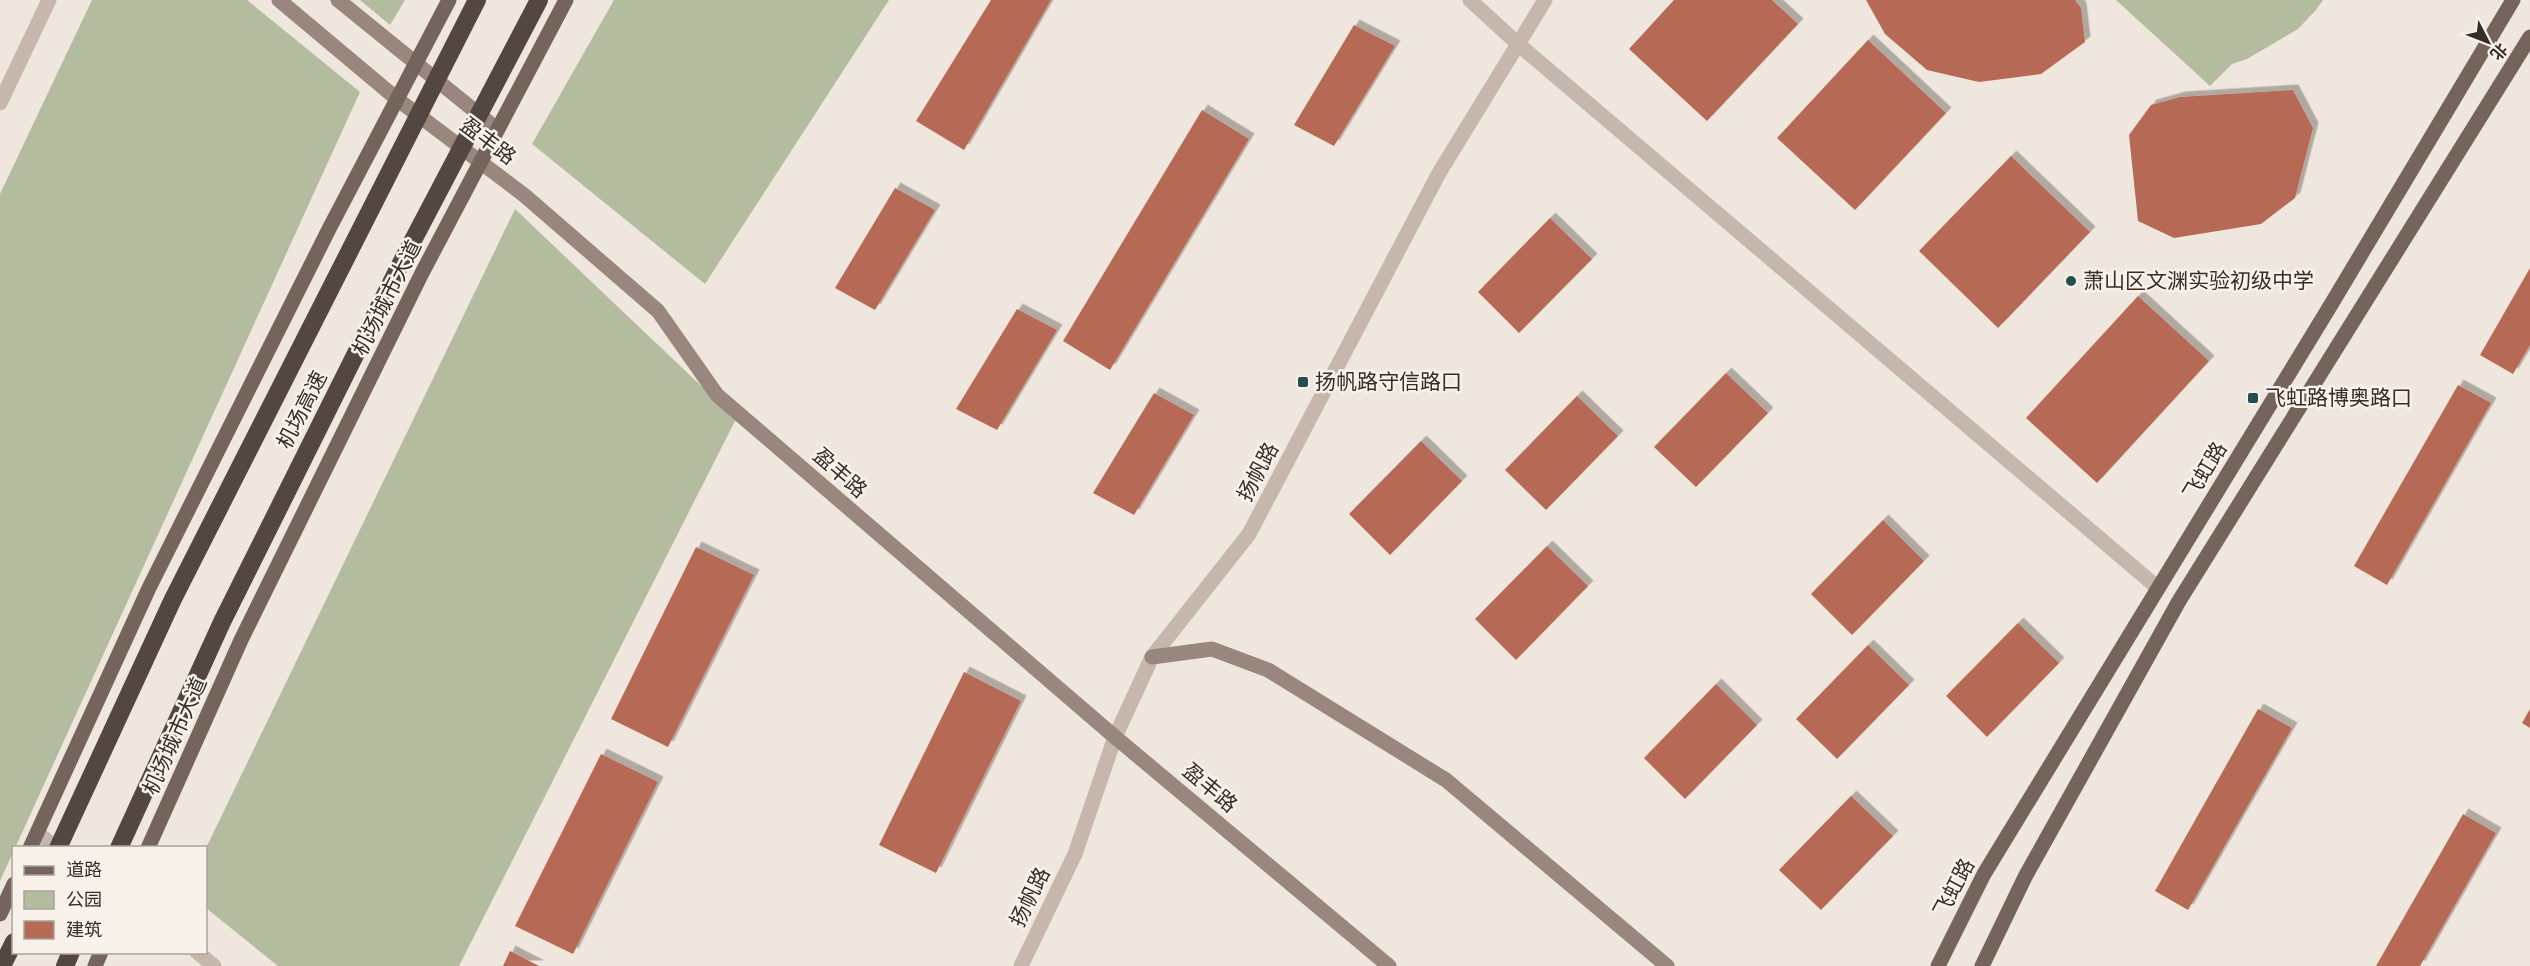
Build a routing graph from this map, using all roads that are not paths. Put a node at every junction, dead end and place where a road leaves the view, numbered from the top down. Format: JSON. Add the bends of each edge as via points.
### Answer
{"nodes":[{"id":1,"x":49,"y":0,"type":"edge"},
{"id":2,"x":279,"y":0,"type":"edge"},
{"id":3,"x":338,"y":0,"type":"edge"},
{"id":4,"x":449,"y":0,"type":"edge"},
{"id":5,"x":477,"y":0,"type":"edge"},
{"id":6,"x":539,"y":0,"type":"edge"},
{"id":7,"x":566,"y":0,"type":"edge"},
{"id":8,"x":1470,"y":0,"type":"edge"},
{"id":9,"x":1545,"y":0,"type":"edge"},
{"id":10,"x":2513,"y":0,"type":"edge"},
{"id":11,"x":2530,"y":37,"type":"edge"},
{"id":12,"x":1518,"y":44,"type":"junction"},
{"id":13,"x":416,"y":63,"type":"junction"},
{"id":14,"x":397,"y":99,"type":"junction"},
{"id":15,"x":0,"y":103,"type":"edge"},
{"id":16,"x":497,"y":129,"type":"junction"},
{"id":17,"x":480,"y":161,"type":"junction"},
{"id":18,"x":2158,"y":588,"type":"junction"},
{"id":19,"x":1152,"y":657,"type":"junction"},
{"id":20,"x":1115,"y":737,"type":"junction"},
{"id":21,"x":37,"y":833,"type":"junction"},
{"id":22,"x":31,"y":846,"type":"edge"},
{"id":23,"x":54,"y":846,"type":"edge"},
{"id":24,"x":58,"y":846,"type":"edge"},
{"id":25,"x":120,"y":846,"type":"edge"},
{"id":26,"x":149,"y":846,"type":"edge"},
{"id":27,"x":12,"y":888,"type":"edge"},
{"id":28,"x":0,"y":914,"type":"edge"},
{"id":29,"x":12,"y":946,"type":"edge"},
{"id":30,"x":199,"y":954,"type":"edge"},
{"id":31,"x":2,"y":966,"type":"edge"},
{"id":32,"x":214,"y":966,"type":"edge"},
{"id":33,"x":1021,"y":966,"type":"edge"},
{"id":34,"x":1389,"y":966,"type":"edge"},
{"id":35,"x":1667,"y":966,"type":"edge"},
{"id":36,"x":1938,"y":966,"type":"edge"},
{"id":37,"x":1982,"y":966,"type":"edge"}],
"edges":[{"from":1,"to":15,"type":"street"},
{"from":2,"to":14,"type":"main road","name":"盈丰路"},
{"from":3,"to":13,"type":"main road","name":"盈丰路"},
{"from":4,"to":13,"type":"main road"},
{"from":5,"to":24,"type":"highway","name":"机场高速","bridge":true,"via":[[173,599]]},
{"from":6,"to":25,"type":"highway","name":"机场高速","bridge":true,"via":[[400,265],[222,622]]},
{"from":7,"to":16,"type":"main road","name":"机场城市大道"},
{"from":8,"to":12,"type":"street"},
{"from":9,"to":12,"type":"street","name":"扬帆路"},
{"from":10,"to":18,"type":"main road","name":"飞虹路"},
{"from":11,"to":37,"type":"main road","via":[[2179,601],[2025,877]]},
{"from":12,"to":18,"type":"street"},
{"from":12,"to":19,"type":"street","name":"扬帆路","via":[[1439,172],[1249,534]]},
{"from":13,"to":14,"type":"main road"},
{"from":13,"to":16,"type":"main road","name":"盈丰路"},
{"from":14,"to":17,"type":"main road","name":"盈丰路"},
{"from":14,"to":21,"type":"main road","via":[[149,588]]},
{"from":16,"to":17,"type":"main road","name":"机场城市大道"},
{"from":17,"to":20,"type":"main road","name":"盈丰路","via":[[658,311],[717,395]]},
{"from":17,"to":26,"type":"main road","name":"机场城市大道","via":[[241,640]]},
{"from":18,"to":36,"type":"main road","name":"飞虹路","via":[[1984,874]]},
{"from":19,"to":20,"type":"street","name":"扬帆路"},
{"from":19,"to":35,"type":"main road","via":[[1212,650],[1268,670],[1446,780]]},
{"from":20,"to":33,"type":"street","name":"扬帆路","via":[[1074,854]]},
{"from":20,"to":34,"type":"main road","name":"盈丰路"},
{"from":21,"to":22,"type":"main road"},
{"from":21,"to":23,"type":"street"},
{"from":27,"to":28,"type":"main road"},
{"from":29,"to":31,"type":"highway"},
{"from":30,"to":32,"type":"street"}]}
